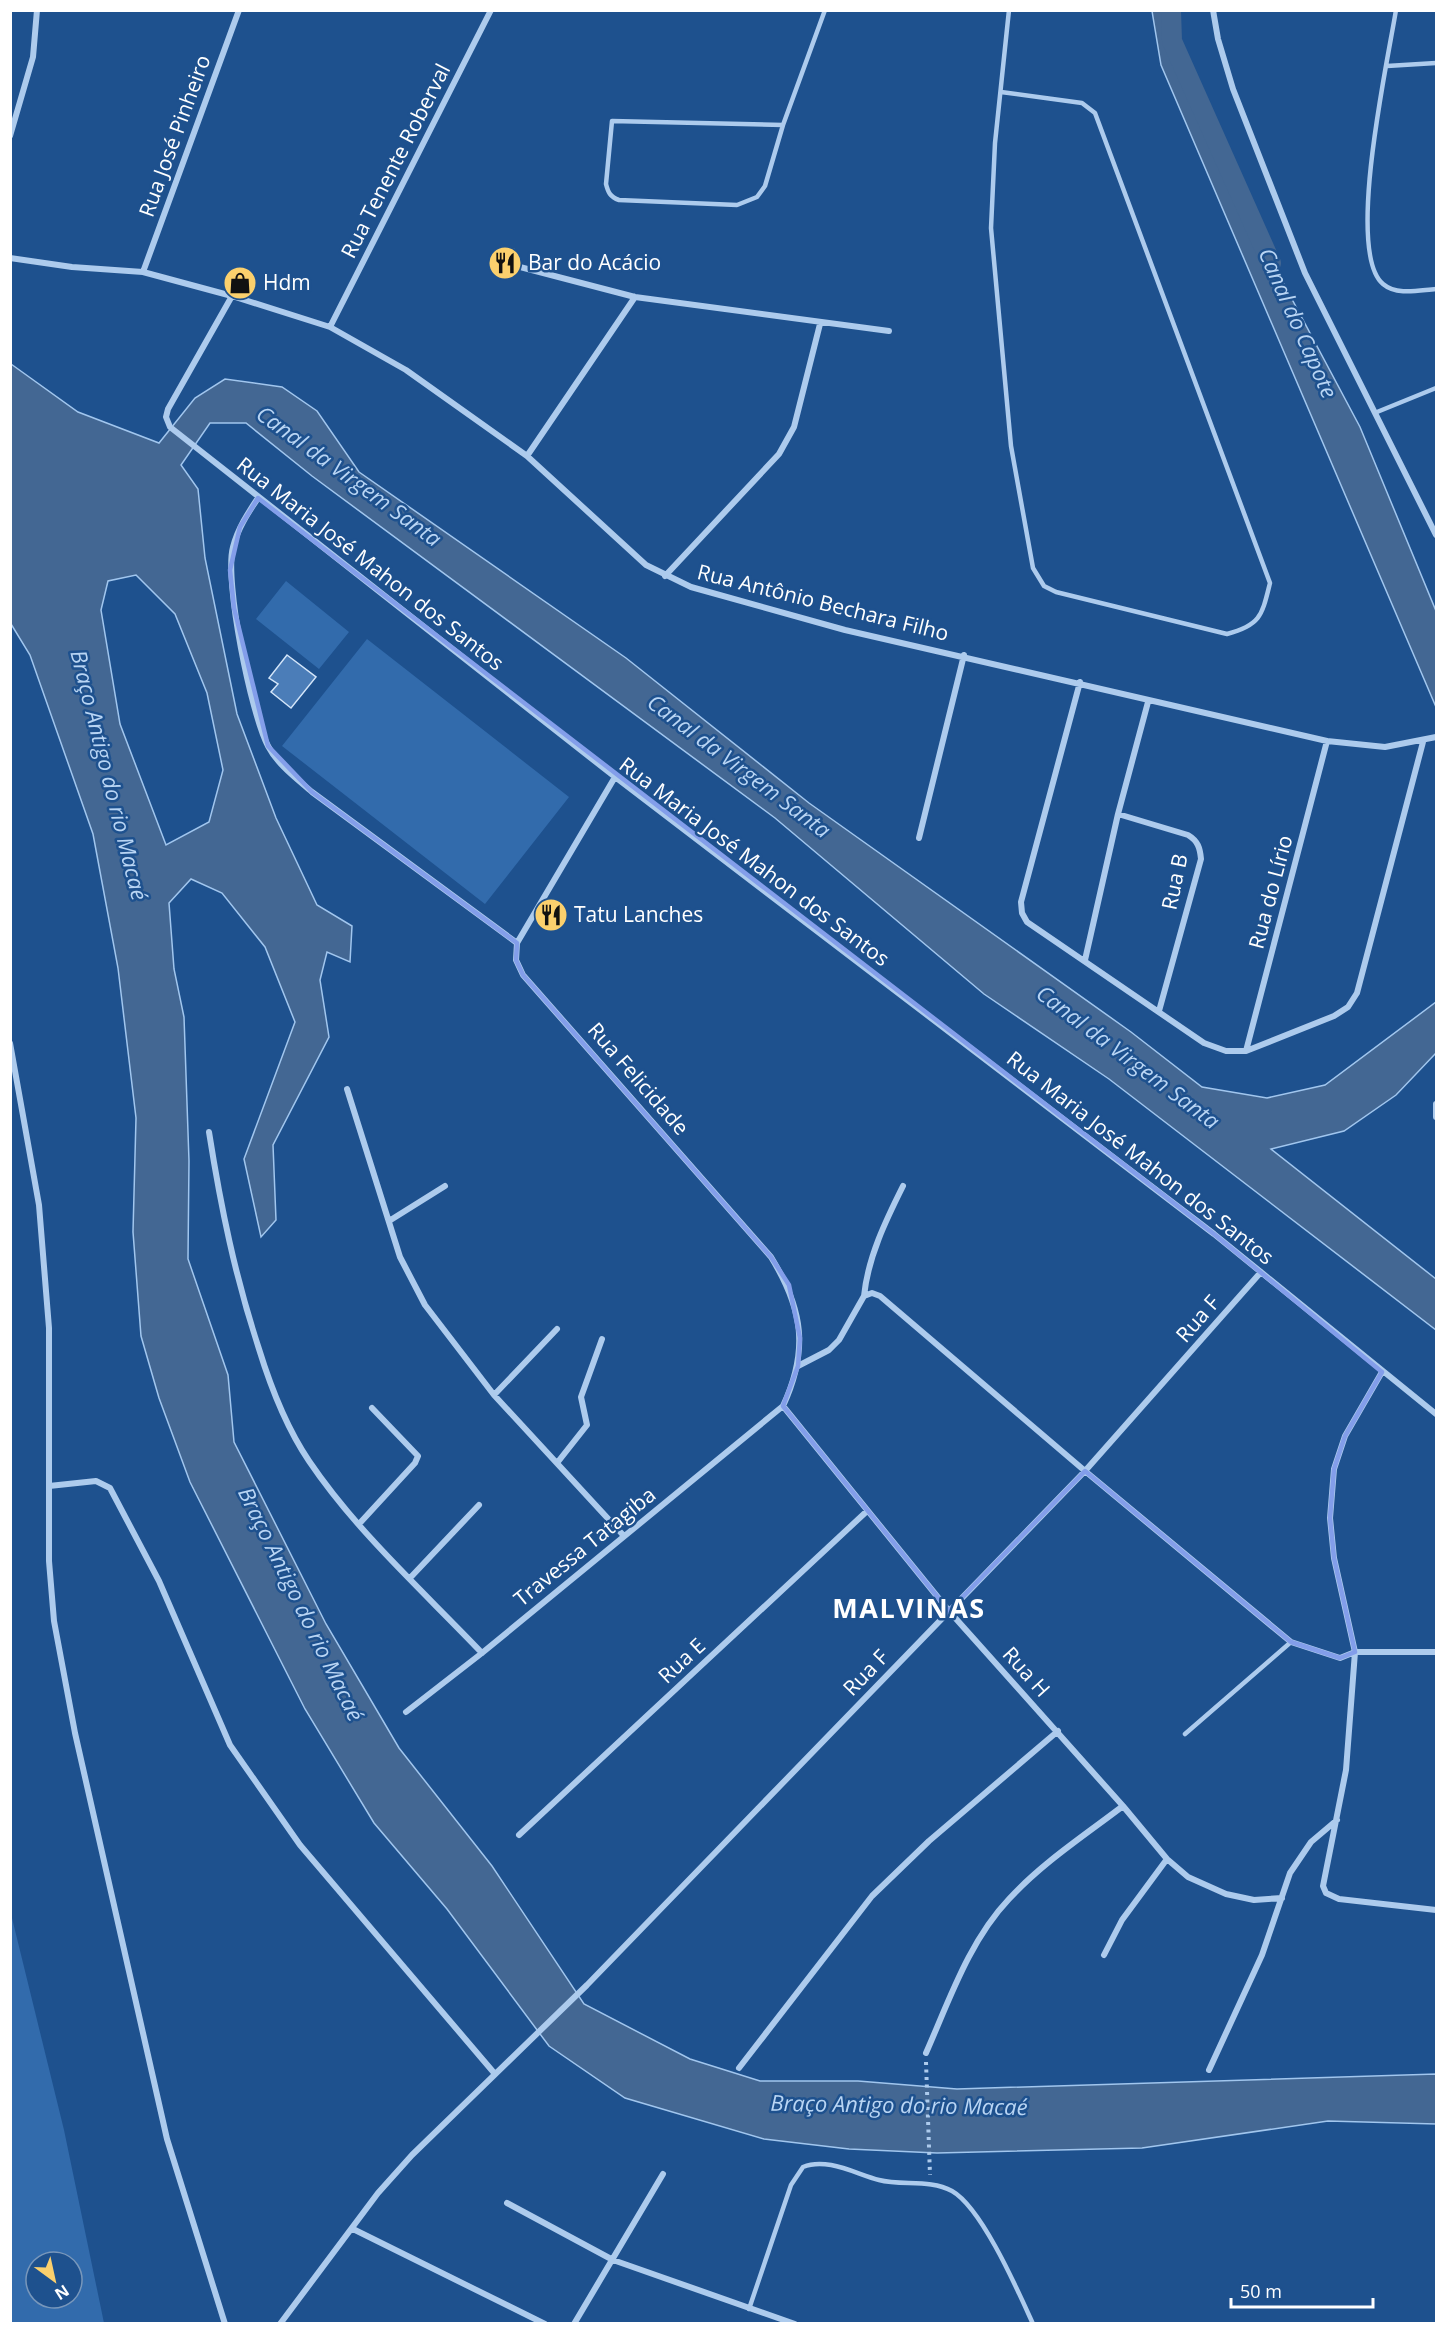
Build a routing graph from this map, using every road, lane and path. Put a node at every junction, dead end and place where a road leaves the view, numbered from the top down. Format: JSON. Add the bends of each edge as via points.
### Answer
{"nodes":[{"id":1,"x":37,"y":10,"type":"edge"},
{"id":2,"x":239,"y":10,"type":"edge"},
{"id":3,"x":491,"y":10,"type":"edge"},
{"id":4,"x":825,"y":10,"type":"edge"},
{"id":5,"x":1009,"y":10,"type":"edge"},
{"id":6,"x":1213,"y":10,"type":"edge"},
{"id":7,"x":1396,"y":10,"type":"edge"},
{"id":8,"x":1437,"y":63,"type":"edge"},
{"id":9,"x":1387,"y":66,"type":"junction"},
{"id":10,"x":1001,"y":92,"type":"junction"},
{"id":11,"x":783,"y":125,"type":"junction"},
{"id":12,"x":10,"y":136,"type":"edge"},
{"id":13,"x":10,"y":258,"type":"edge"},
{"id":14,"x":505,"y":262,"type":"dead end"},
{"id":15,"x":143,"y":272,"type":"junction"},
{"id":16,"x":1437,"y":290,"type":"edge"},
{"id":17,"x":232,"y":296,"type":"junction"},
{"id":18,"x":635,"y":297,"type":"junction"},
{"id":19,"x":820,"y":324,"type":"junction"},
{"id":20,"x":330,"y":327,"type":"junction"},
{"id":21,"x":890,"y":332,"type":"dead end"},
{"id":22,"x":1437,"y":388,"type":"edge"},
{"id":23,"x":1377,"y":412,"type":"junction"},
{"id":24,"x":527,"y":456,"type":"junction"},
{"id":25,"x":258,"y":498,"type":"junction"},
{"id":26,"x":1437,"y":535,"type":"edge"},
{"id":27,"x":665,"y":576,"type":"junction"},
{"id":28,"x":964,"y":655,"type":"junction"},
{"id":29,"x":1080,"y":682,"type":"junction"},
{"id":30,"x":1148,"y":702,"type":"junction"},
{"id":31,"x":1437,"y":737,"type":"edge"},
{"id":32,"x":1327,"y":741,"type":"junction"},
{"id":33,"x":1423,"y":742,"type":"junction"},
{"id":34,"x":615,"y":777,"type":"junction"},
{"id":35,"x":1118,"y":814,"type":"junction"},
{"id":36,"x":919,"y":838,"type":"dead end"},
{"id":37,"x":517,"y":943,"type":"junction"},
{"id":38,"x":1085,"y":960,"type":"junction"},
{"id":39,"x":1159,"y":1011,"type":"junction"},
{"id":40,"x":10,"y":1043,"type":"edge"},
{"id":41,"x":1246,"y":1051,"type":"junction"},
{"id":42,"x":347,"y":1089,"type":"dead end"},
{"id":43,"x":1436,"y":1104,"type":"edge"},
{"id":44,"x":1437,"y":1118,"type":"edge"},
{"id":45,"x":209,"y":1132,"type":"dead end"},
{"id":46,"x":445,"y":1186,"type":"dead end"},
{"id":47,"x":903,"y":1186,"type":"dead end"},
{"id":48,"x":389,"y":1221,"type":"junction"},
{"id":49,"x":1261,"y":1272,"type":"junction"},
{"id":50,"x":864,"y":1296,"type":"junction"},
{"id":51,"x":557,"y":1329,"type":"dead end"},
{"id":52,"x":602,"y":1339,"type":"dead end"},
{"id":53,"x":798,"y":1366,"type":"junction"},
{"id":54,"x":1382,"y":1372,"type":"junction"},
{"id":55,"x":494,"y":1395,"type":"junction"},
{"id":56,"x":783,"y":1406,"type":"junction"},
{"id":57,"x":372,"y":1408,"type":"dead end"},
{"id":58,"x":1437,"y":1414,"type":"edge"},
{"id":59,"x":557,"y":1463,"type":"junction"},
{"id":60,"x":1085,"y":1472,"type":"junction"},
{"id":61,"x":49,"y":1486,"type":"junction"},
{"id":62,"x":479,"y":1505,"type":"dead end"},
{"id":63,"x":866,"y":1512,"type":"junction"},
{"id":64,"x":359,"y":1524,"type":"junction"},
{"id":65,"x":624,"y":1536,"type":"junction"},
{"id":66,"x":410,"y":1578,"type":"junction"},
{"id":67,"x":949,"y":1611,"type":"junction"},
{"id":68,"x":1291,"y":1642,"type":"junction"},
{"id":69,"x":1355,"y":1652,"type":"junction"},
{"id":70,"x":1437,"y":1652,"type":"edge"},
{"id":71,"x":483,"y":1653,"type":"junction"},
{"id":72,"x":406,"y":1712,"type":"dead end"},
{"id":73,"x":1058,"y":1731,"type":"junction"},
{"id":74,"x":1185,"y":1734,"type":"dead end"},
{"id":75,"x":1124,"y":1806,"type":"junction"},
{"id":76,"x":1337,"y":1820,"type":"junction"},
{"id":77,"x":519,"y":1835,"type":"dead end"},
{"id":78,"x":1167,"y":1859,"type":"junction"},
{"id":79,"x":1282,"y":1898,"type":"junction"},
{"id":80,"x":1437,"y":1910,"type":"edge"},
{"id":81,"x":1104,"y":1954,"type":"dead end"},
{"id":82,"x":926,"y":2053,"type":"joint"},
{"id":83,"x":738,"y":2068,"type":"dead end"},
{"id":84,"x":1209,"y":2070,"type":"dead end"},
{"id":85,"x":495,"y":2074,"type":"junction"},
{"id":86,"x":663,"y":2174,"type":"dead end"},
{"id":87,"x":931,"y":2185,"type":"junction"},
{"id":88,"x":507,"y":2203,"type":"dead end"},
{"id":89,"x":353,"y":2229,"type":"junction"},
{"id":90,"x":613,"y":2260,"type":"junction"},
{"id":91,"x":749,"y":2309,"type":"junction"},
{"id":92,"x":225,"y":2324,"type":"edge"},
{"id":93,"x":280,"y":2324,"type":"edge"},
{"id":94,"x":545,"y":2324,"type":"edge"},
{"id":95,"x":574,"y":2324,"type":"edge"},
{"id":96,"x":795,"y":2324,"type":"edge"},
{"id":97,"x":1034,"y":2324,"type":"edge"}],
"edges":[{"from":1,"to":12,"type":"street","via":[[33,57]]},
{"from":2,"to":15,"type":"street","name":"Rua José Pinheiro"},
{"from":3,"to":20,"type":"street","name":"Rua Tenente Roberval"},
{"from":4,"to":11,"type":"lane"},
{"from":5,"to":10,"type":"lane"},
{"from":6,"to":23,"type":"street","via":[[1233,89],[1305,273]]},
{"from":7,"to":9,"type":"lane"},
{"from":8,"to":9,"type":"lane"},
{"from":9,"to":16,"type":"lane","via":[[1369,172],[1371,269],[1383,285],[1400,291]]},
{"from":10,"to":10,"type":"lane","via":[[991,228],[1011,446],[1033,567],[1044,586],[1056,592],[1227,634],[1249,628],[1263,613],[1270,583],[1095,113],[1082,103]]},
{"from":11,"to":11,"type":"lane","via":[[612,121],[608,191],[618,200],[737,205],[748,202],[765,186]]},
{"from":13,"to":15,"type":"street","name":"Rua Antônio Bechara Filho"},
{"from":14,"to":18,"type":"street"},
{"from":15,"to":17,"type":"street","name":"Rua Antônio Bechara Filho"},
{"from":17,"to":20,"type":"street","name":"Rua Antônio Bechara Filho"},
{"from":17,"to":25,"type":"street","name":"Rua Maria José Mahon dos Santos","via":[[166,417],[170,428]]},
{"from":18,"to":19,"type":"street"},
{"from":18,"to":24,"type":"street"},
{"from":19,"to":21,"type":"street"},
{"from":19,"to":27,"type":"street","via":[[794,427],[779,454]]},
{"from":20,"to":24,"type":"street","name":"Rua Antônio Bechara Filho","via":[[406,370]]},
{"from":22,"to":23,"type":"lane"},
{"from":23,"to":26,"type":"street"},
{"from":24,"to":27,"type":"street","name":"Rua Antônio Bechara Filho","via":[[646,565]]},
{"from":25,"to":34,"type":"street","name":"Rua Maria José Mahon dos Santos"},
{"from":25,"to":37,"type":"street","via":[[240,526],[230,570],[234,608],[258,719],[268,746],[285,769],[312,792]]},
{"from":27,"to":28,"type":"street","name":"Rua Antônio Bechara Filho","via":[[691,587],[845,630]]},
{"from":28,"to":29,"type":"street","name":"Rua Antônio Bechara Filho"},
{"from":28,"to":36,"type":"street"},
{"from":29,"to":30,"type":"street","name":"Rua Antônio Bechara Filho"},
{"from":29,"to":38,"type":"street","via":[[1021,902],[1028,922]]},
{"from":30,"to":32,"type":"street","name":"Rua Antônio Bechara Filho"},
{"from":30,"to":35,"type":"street"},
{"from":31,"to":33,"type":"street","name":"Rua Antônio Bechara Filho"},
{"from":32,"to":33,"type":"street","name":"Rua Antônio Bechara Filho","via":[[1385,747]]},
{"from":32,"to":41,"type":"street","name":"Rua do Lírio"},
{"from":33,"to":41,"type":"street","via":[[1357,993],[1334,1016]]},
{"from":34,"to":37,"type":"street"},
{"from":34,"to":49,"type":"street","name":"Rua Maria José Mahon dos Santos"},
{"from":35,"to":38,"type":"street"},
{"from":35,"to":39,"type":"street","name":"Rua B","via":[[1188,835],[1200,850],[1201,859]]},
{"from":37,"to":53,"type":"street","name":"Rua Felicidade","via":[[516,960],[524,975],[771,1257],[789,1285],[797,1310]]},
{"from":38,"to":39,"type":"street"},
{"from":39,"to":41,"type":"street","via":[[1204,1043],[1226,1051]]},
{"from":40,"to":61,"type":"street","via":[[39,1205],[49,1328]]},
{"from":42,"to":48,"type":"street"},
{"from":43,"to":44,"type":"street"},
{"from":45,"to":64,"type":"street","via":[[225,1233],[240,1292],[283,1415],[308,1461]]},
{"from":46,"to":48,"type":"street"},
{"from":47,"to":50,"type":"street","via":[[886,1220],[866,1278]]},
{"from":48,"to":55,"type":"street","via":[[400,1257],[424,1305]]},
{"from":49,"to":54,"type":"street","name":"Rua Maria José Mahon dos Santos"},
{"from":49,"to":60,"type":"street","name":"Rua F"},
{"from":50,"to":53,"type":"street","via":[[839,1340],[829,1350]]},
{"from":50,"to":60,"type":"street","via":[[880,1296]]},
{"from":51,"to":55,"type":"street"},
{"from":52,"to":59,"type":"street","via":[[580,1397],[587,1425]]},
{"from":53,"to":56,"type":"street","name":"Rua Felicidade"},
{"from":54,"to":58,"type":"street","name":"Rua Maria José Mahon dos Santos"},
{"from":54,"to":69,"type":"street","via":[[1345,1436],[1334,1469],[1330,1518],[1334,1558]]},
{"from":55,"to":59,"type":"street"},
{"from":56,"to":63,"type":"street","name":"Rua H"},
{"from":56,"to":65,"type":"street","name":"Travessa Tatagiba"},
{"from":57,"to":64,"type":"street","via":[[418,1456]]},
{"from":59,"to":65,"type":"street"},
{"from":60,"to":67,"type":"street","name":"Rua F"},
{"from":60,"to":68,"type":"street"},
{"from":61,"to":85,"type":"street","via":[[96,1481],[110,1488],[159,1581],[230,1744],[300,1845]]},
{"from":61,"to":92,"type":"street","via":[[54,1621],[75,1733],[167,2139]]},
{"from":62,"to":66,"type":"street"},
{"from":63,"to":67,"type":"street","name":"Rua H"},
{"from":63,"to":77,"type":"street","name":"Rua E"},
{"from":64,"to":66,"type":"street"},
{"from":65,"to":71,"type":"street","name":"Travessa Tatagiba"},
{"from":66,"to":71,"type":"street"},
{"from":67,"to":73,"type":"street","name":"Rua H"},
{"from":67,"to":85,"type":"street","name":"Rua F","via":[[587,1985]]},
{"from":68,"to":69,"type":"street","via":[[1340,1658]]},
{"from":68,"to":74,"type":"lane"},
{"from":69,"to":70,"type":"street"},
{"from":69,"to":76,"type":"street","via":[[1346,1770]]},
{"from":71,"to":72,"type":"street","name":"Travessa Tatagiba"},
{"from":73,"to":75,"type":"street","name":"Rua H"},
{"from":73,"to":83,"type":"street","via":[[929,1841],[872,1896]]},
{"from":75,"to":78,"type":"street","name":"Rua H"},
{"from":75,"to":82,"type":"street","via":[[1008,1899],[974,1949]]},
{"from":76,"to":79,"type":"street","via":[[1301,1854]]},
{"from":76,"to":80,"type":"street","via":[[1323,1886],[1326,1893],[1339,1899]]},
{"from":78,"to":79,"type":"street","name":"Rua H","via":[[1188,1877],[1226,1894],[1254,1900]]},
{"from":78,"to":81,"type":"street","via":[[1122,1920]]},
{"from":79,"to":84,"type":"street","via":[[1262,1955]]},
{"from":82,"to":87,"type":"path"},
{"from":85,"to":89,"type":"street","name":"Rua F","via":[[412,2155]]},
{"from":86,"to":90,"type":"street"},
{"from":87,"to":91,"type":"lane","via":[[881,2181],[822,2163],[803,2167],[791,2185]]},
{"from":87,"to":97,"type":"lane","via":[[951,2190],[969,2207]]},
{"from":88,"to":90,"type":"street"},
{"from":89,"to":93,"type":"street","name":"Rua F"},
{"from":89,"to":94,"type":"street"},
{"from":90,"to":91,"type":"street"},
{"from":90,"to":95,"type":"street"},
{"from":91,"to":96,"type":"street"}]}
